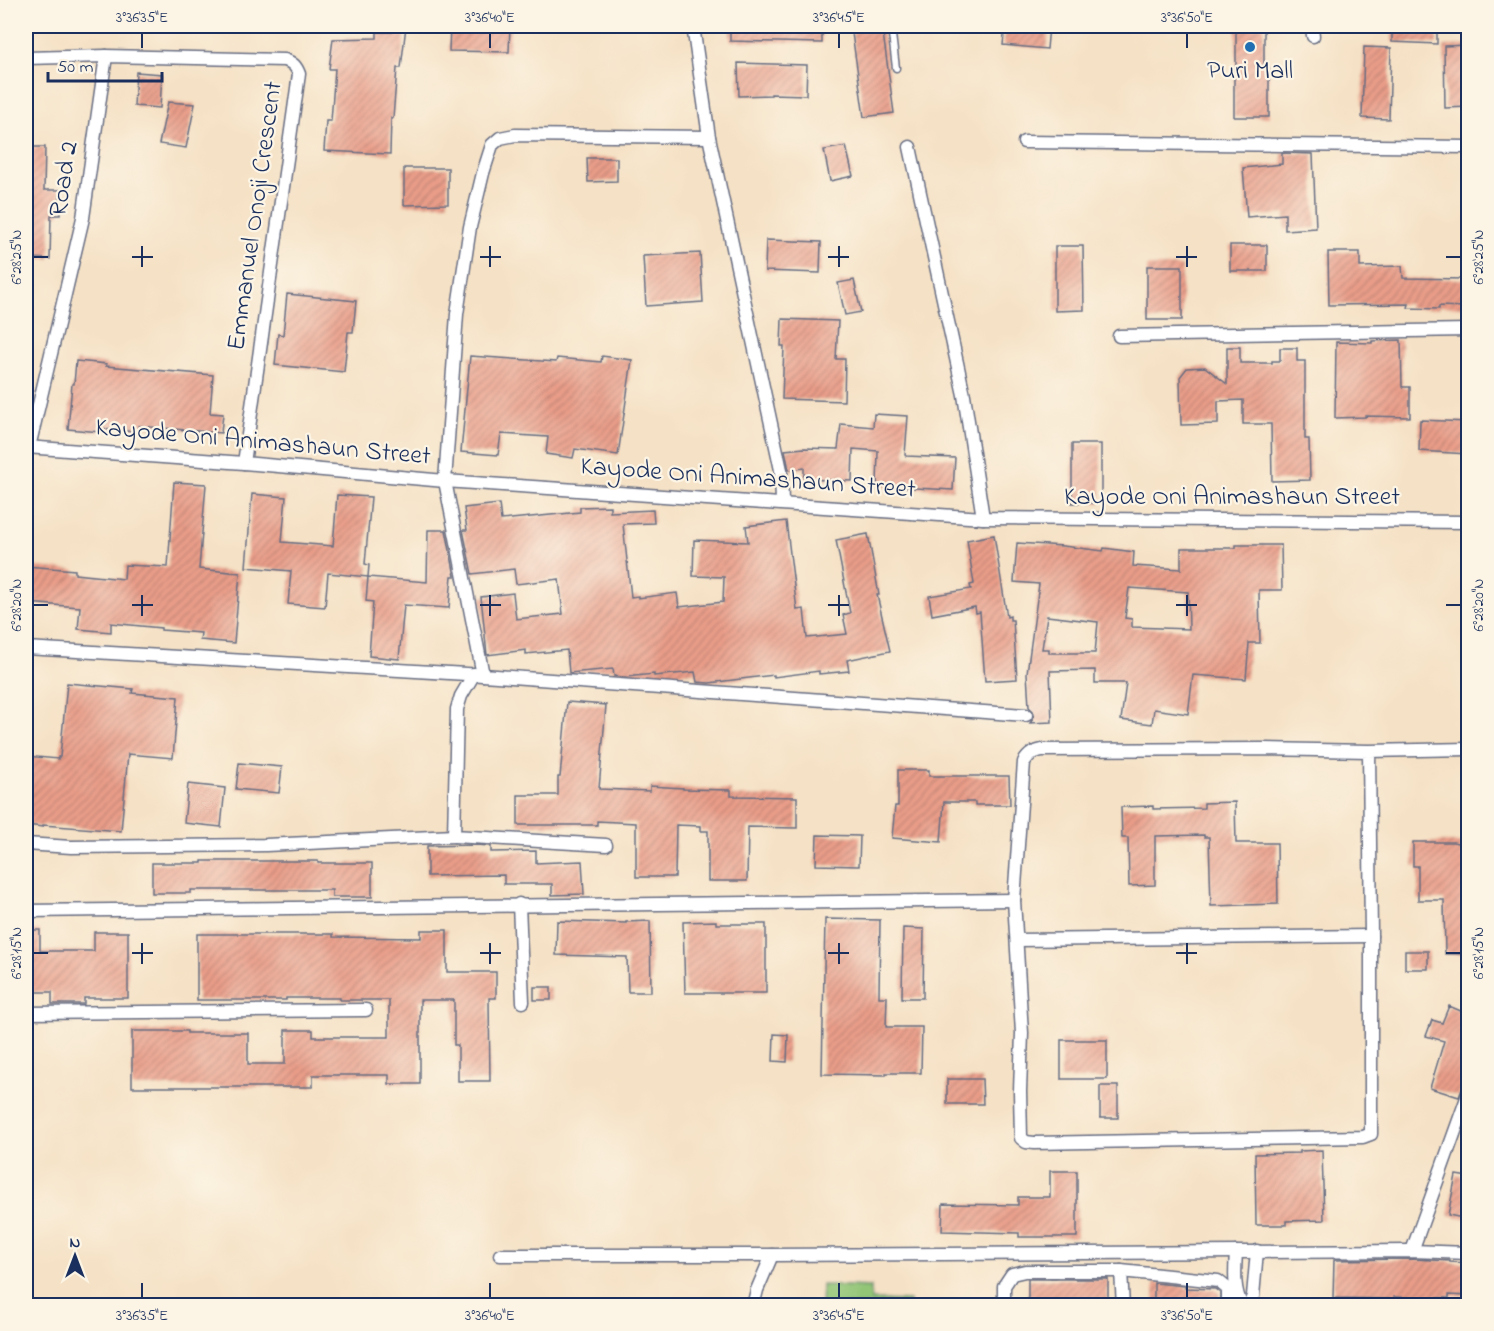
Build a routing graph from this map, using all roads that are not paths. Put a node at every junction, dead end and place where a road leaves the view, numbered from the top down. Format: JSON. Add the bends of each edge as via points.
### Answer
{"nodes":[{"id":1,"x":693,"y":26,"type":"edge"},
{"id":2,"x":891,"y":26,"type":"edge"},
{"id":3,"x":105,"y":56,"type":"junction"},
{"id":4,"x":26,"y":58,"type":"edge"},
{"id":5,"x":896,"y":68,"type":"dead end"},
{"id":6,"x":709,"y":137,"type":"junction"},
{"id":7,"x":1024,"y":142,"type":"dead end"},
{"id":8,"x":910,"y":147,"type":"dead end"},
{"id":9,"x":1468,"y":147,"type":"edge"},
{"id":10,"x":1468,"y":330,"type":"edge"},
{"id":11,"x":1119,"y":336,"type":"dead end"},
{"id":12,"x":27,"y":447,"type":"edge"},
{"id":13,"x":244,"y":463,"type":"junction"},
{"id":14,"x":445,"y":481,"type":"junction"},
{"id":15,"x":782,"y":503,"type":"junction"},
{"id":16,"x":983,"y":518,"type":"junction"},
{"id":17,"x":1468,"y":522,"type":"edge"},
{"id":18,"x":26,"y":648,"type":"edge"},
{"id":19,"x":479,"y":674,"type":"junction"},
{"id":20,"x":1026,"y":715,"type":"dead end"},
{"id":21,"x":1468,"y":749,"type":"edge"},
{"id":22,"x":1369,"y":751,"type":"junction"},
{"id":23,"x":454,"y":836,"type":"junction"},
{"id":24,"x":26,"y":844,"type":"edge"},
{"id":25,"x":606,"y":844,"type":"dead end"},
{"id":26,"x":1014,"y":900,"type":"junction"},
{"id":27,"x":519,"y":904,"type":"junction"},
{"id":28,"x":26,"y":911,"type":"edge"},
{"id":29,"x":1371,"y":936,"type":"junction"},
{"id":30,"x":1017,"y":940,"type":"junction"},
{"id":31,"x":524,"y":1002,"type":"dead end"},
{"id":32,"x":366,"y":1010,"type":"dead end"},
{"id":33,"x":26,"y":1013,"type":"edge"},
{"id":34,"x":1468,"y":1095,"type":"edge"},
{"id":35,"x":1257,"y":1251,"type":"junction"},
{"id":36,"x":1412,"y":1251,"type":"junction"},
{"id":37,"x":1236,"y":1252,"type":"junction"},
{"id":38,"x":1468,"y":1253,"type":"edge"},
{"id":39,"x":500,"y":1255,"type":"dead end"},
{"id":40,"x":772,"y":1255,"type":"junction"},
{"id":41,"x":1121,"y":1271,"type":"junction"},
{"id":42,"x":753,"y":1305,"type":"edge"},
{"id":43,"x":1004,"y":1305,"type":"edge"},
{"id":44,"x":1123,"y":1305,"type":"edge"},
{"id":45,"x":1228,"y":1305,"type":"edge"},
{"id":46,"x":1242,"y":1305,"type":"edge"},
{"id":47,"x":1250,"y":1305,"type":"edge"}],
"edges":[{"from":1,"to":6,"type":"street"},
{"from":2,"to":5,"type":"lane"},
{"from":3,"to":4,"type":"street","name":"Emmanuel Onoji Crescent"},
{"from":3,"to":12,"type":"street","name":"Road 2","via":[[83,218]]},
{"from":3,"to":13,"type":"street","name":"Emmanuel Onoji Crescent","via":[[285,60],[297,68]]},
{"from":6,"to":14,"type":"street","via":[[515,135],[500,138],[492,145],[470,227],[456,314]]},
{"from":6,"to":15,"type":"street","via":[[781,470]]},
{"from":7,"to":9,"type":"street"},
{"from":8,"to":16,"type":"street","via":[[964,395]]},
{"from":10,"to":11,"type":"street"},
{"from":12,"to":13,"type":"street","name":"Kayode Oni Animashaun Street"},
{"from":13,"to":14,"type":"street","name":"Kayode Oni Animashaun Street"},
{"from":14,"to":15,"type":"street","name":"Kayode Oni Animashaun Street"},
{"from":14,"to":19,"type":"street"},
{"from":15,"to":16,"type":"street","name":"Kayode Oni Animashaun Street"},
{"from":16,"to":17,"type":"street","name":"Kayode Oni Animashaun Street"},
{"from":18,"to":19,"type":"street"},
{"from":19,"to":20,"type":"street"},
{"from":19,"to":23,"type":"street","via":[[461,696],[457,710]]},
{"from":21,"to":22,"type":"street"},
{"from":22,"to":26,"type":"street","via":[[1033,752],[1024,762]]},
{"from":22,"to":29,"type":"street"},
{"from":23,"to":24,"type":"street","via":[[266,845]]},
{"from":23,"to":25,"type":"street"},
{"from":26,"to":27,"type":"street"},
{"from":26,"to":30,"type":"street"},
{"from":27,"to":28,"type":"street"},
{"from":27,"to":31,"type":"street"},
{"from":29,"to":30,"type":"street"},
{"from":29,"to":30,"type":"street","via":[[1371,1134],[1034,1143],[1021,1138],[1020,1131],[1022,1033]]},
{"from":32,"to":33,"type":"street"},
{"from":34,"to":36,"type":"street"},
{"from":35,"to":36,"type":"street"},
{"from":35,"to":37,"type":"street"},
{"from":35,"to":47,"type":"street"},
{"from":36,"to":38,"type":"street"},
{"from":37,"to":40,"type":"street"},
{"from":37,"to":46,"type":"street","via":[[1237,1296]]},
{"from":39,"to":40,"type":"street"},
{"from":40,"to":42,"type":"street"},
{"from":41,"to":43,"type":"street","via":[[1012,1274],[1004,1286]]},
{"from":41,"to":44,"type":"street"},
{"from":41,"to":45,"type":"street","via":[[1218,1281],[1228,1289]]}]}
